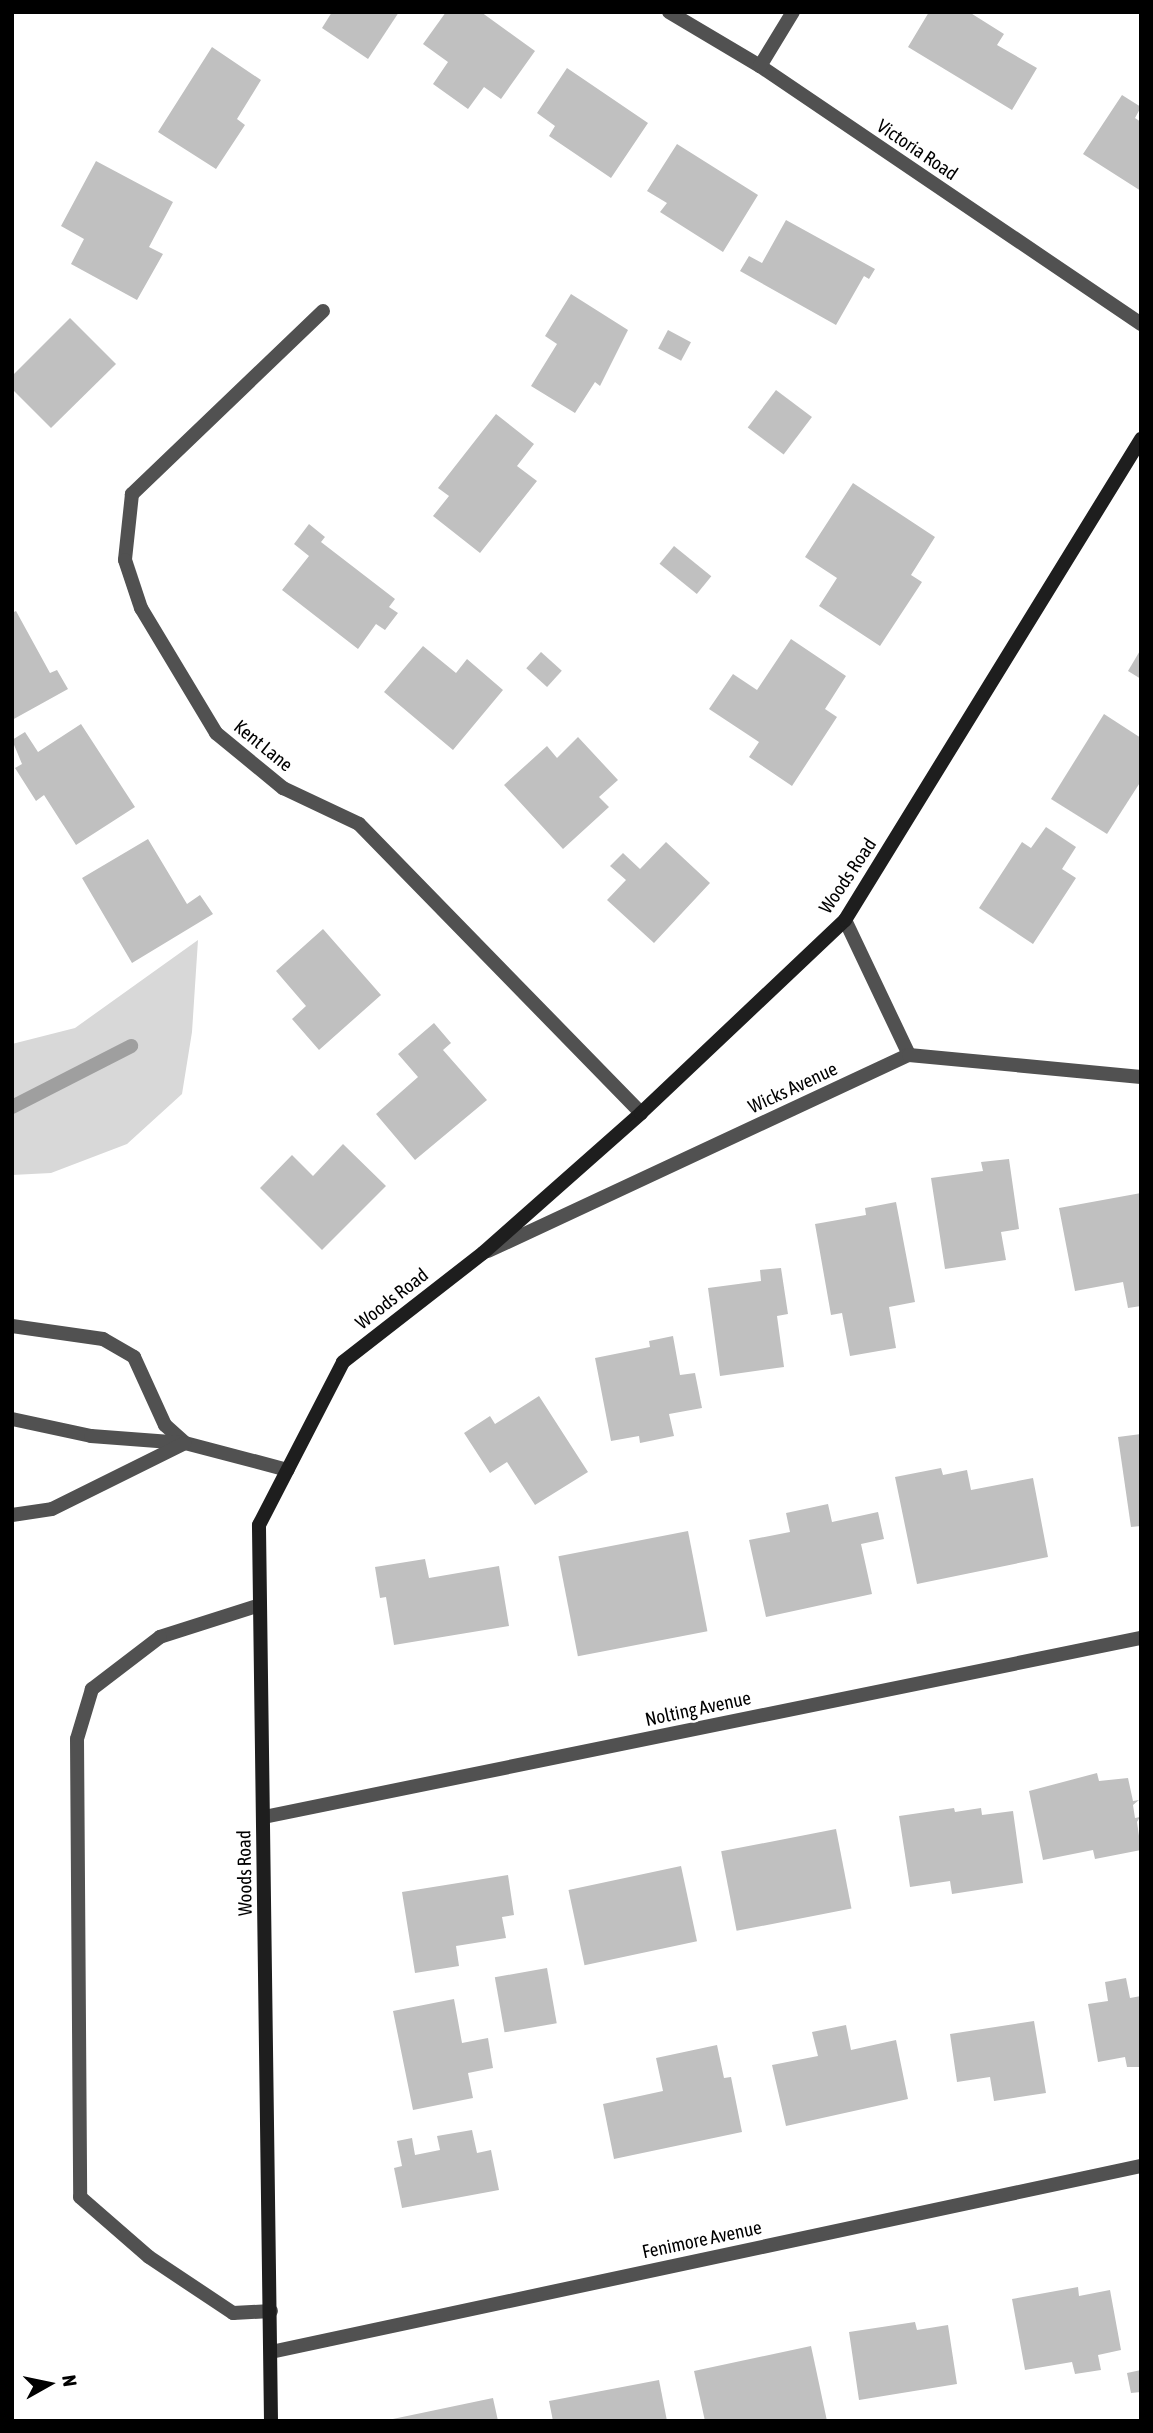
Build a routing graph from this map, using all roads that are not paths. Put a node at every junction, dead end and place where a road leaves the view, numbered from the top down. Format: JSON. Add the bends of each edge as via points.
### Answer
{"nodes":[{"id":1,"x":669,"y":12,"type":"edge"},
{"id":2,"x":793,"y":12,"type":"edge"},
{"id":3,"x":760,"y":66,"type":"junction"},
{"id":4,"x":323,"y":311,"type":"dead end"},
{"id":5,"x":1141,"y":324,"type":"edge"},
{"id":6,"x":1141,"y":439,"type":"edge"},
{"id":7,"x":845,"y":920,"type":"junction"},
{"id":8,"x":909,"y":1055,"type":"junction"},
{"id":9,"x":1141,"y":1077,"type":"edge"},
{"id":10,"x":641,"y":1113,"type":"junction"},
{"id":11,"x":483,"y":1253,"type":"junction"},
{"id":12,"x":12,"y":1326,"type":"edge"},
{"id":13,"x":12,"y":1419,"type":"edge"},
{"id":14,"x":185,"y":1443,"type":"junction"},
{"id":15,"x":288,"y":1470,"type":"junction"},
{"id":16,"x":12,"y":1515,"type":"edge"},
{"id":17,"x":260,"y":1605,"type":"junction"},
{"id":18,"x":1141,"y":1638,"type":"edge"},
{"id":19,"x":264,"y":1817,"type":"junction"},
{"id":20,"x":1141,"y":2166,"type":"edge"},
{"id":21,"x":271,"y":2311,"type":"junction"},
{"id":22,"x":271,"y":2352,"type":"junction"},
{"id":23,"x":271,"y":2421,"type":"edge"}],
"edges":[{"from":1,"to":3,"type":"street","name":"Victoria Road"},
{"from":2,"to":3,"type":"street"},
{"from":3,"to":5,"type":"street","name":"Victoria Road"},
{"from":4,"to":10,"type":"street","name":"Kent Lane","via":[[132,494],[125,560],[141,608],[216,733],[283,788],[359,824]]},
{"from":6,"to":7,"type":"street","name":"Woods Road"},
{"from":7,"to":8,"type":"street"},
{"from":7,"to":10,"type":"street","name":"Woods Road"},
{"from":8,"to":9,"type":"street"},
{"from":8,"to":11,"type":"street","name":"Wicks Avenue"},
{"from":10,"to":11,"type":"street","name":"Woods Road"},
{"from":11,"to":15,"type":"street","name":"Woods Road","via":[[343,1362]]},
{"from":12,"to":14,"type":"street","via":[[103,1339],[134,1357],[165,1425]]},
{"from":13,"to":14,"type":"street","via":[[92,1436]]},
{"from":14,"to":15,"type":"street"},
{"from":14,"to":16,"type":"street","via":[[52,1509]]},
{"from":15,"to":17,"type":"street","name":"Woods Road","via":[[259,1525]]},
{"from":17,"to":19,"type":"street","name":"Woods Road"},
{"from":17,"to":21,"type":"street","via":[[160,1637],[92,1689],[77,1739],[80,2197],[149,2257],[233,2313]]},
{"from":18,"to":19,"type":"street","name":"Nolting Avenue"},
{"from":19,"to":21,"type":"street","name":"Woods Road"},
{"from":20,"to":22,"type":"street","name":"Fenimore Avenue"},
{"from":21,"to":22,"type":"street","name":"Woods Road"},
{"from":22,"to":23,"type":"street","name":"Woods Road"}]}
